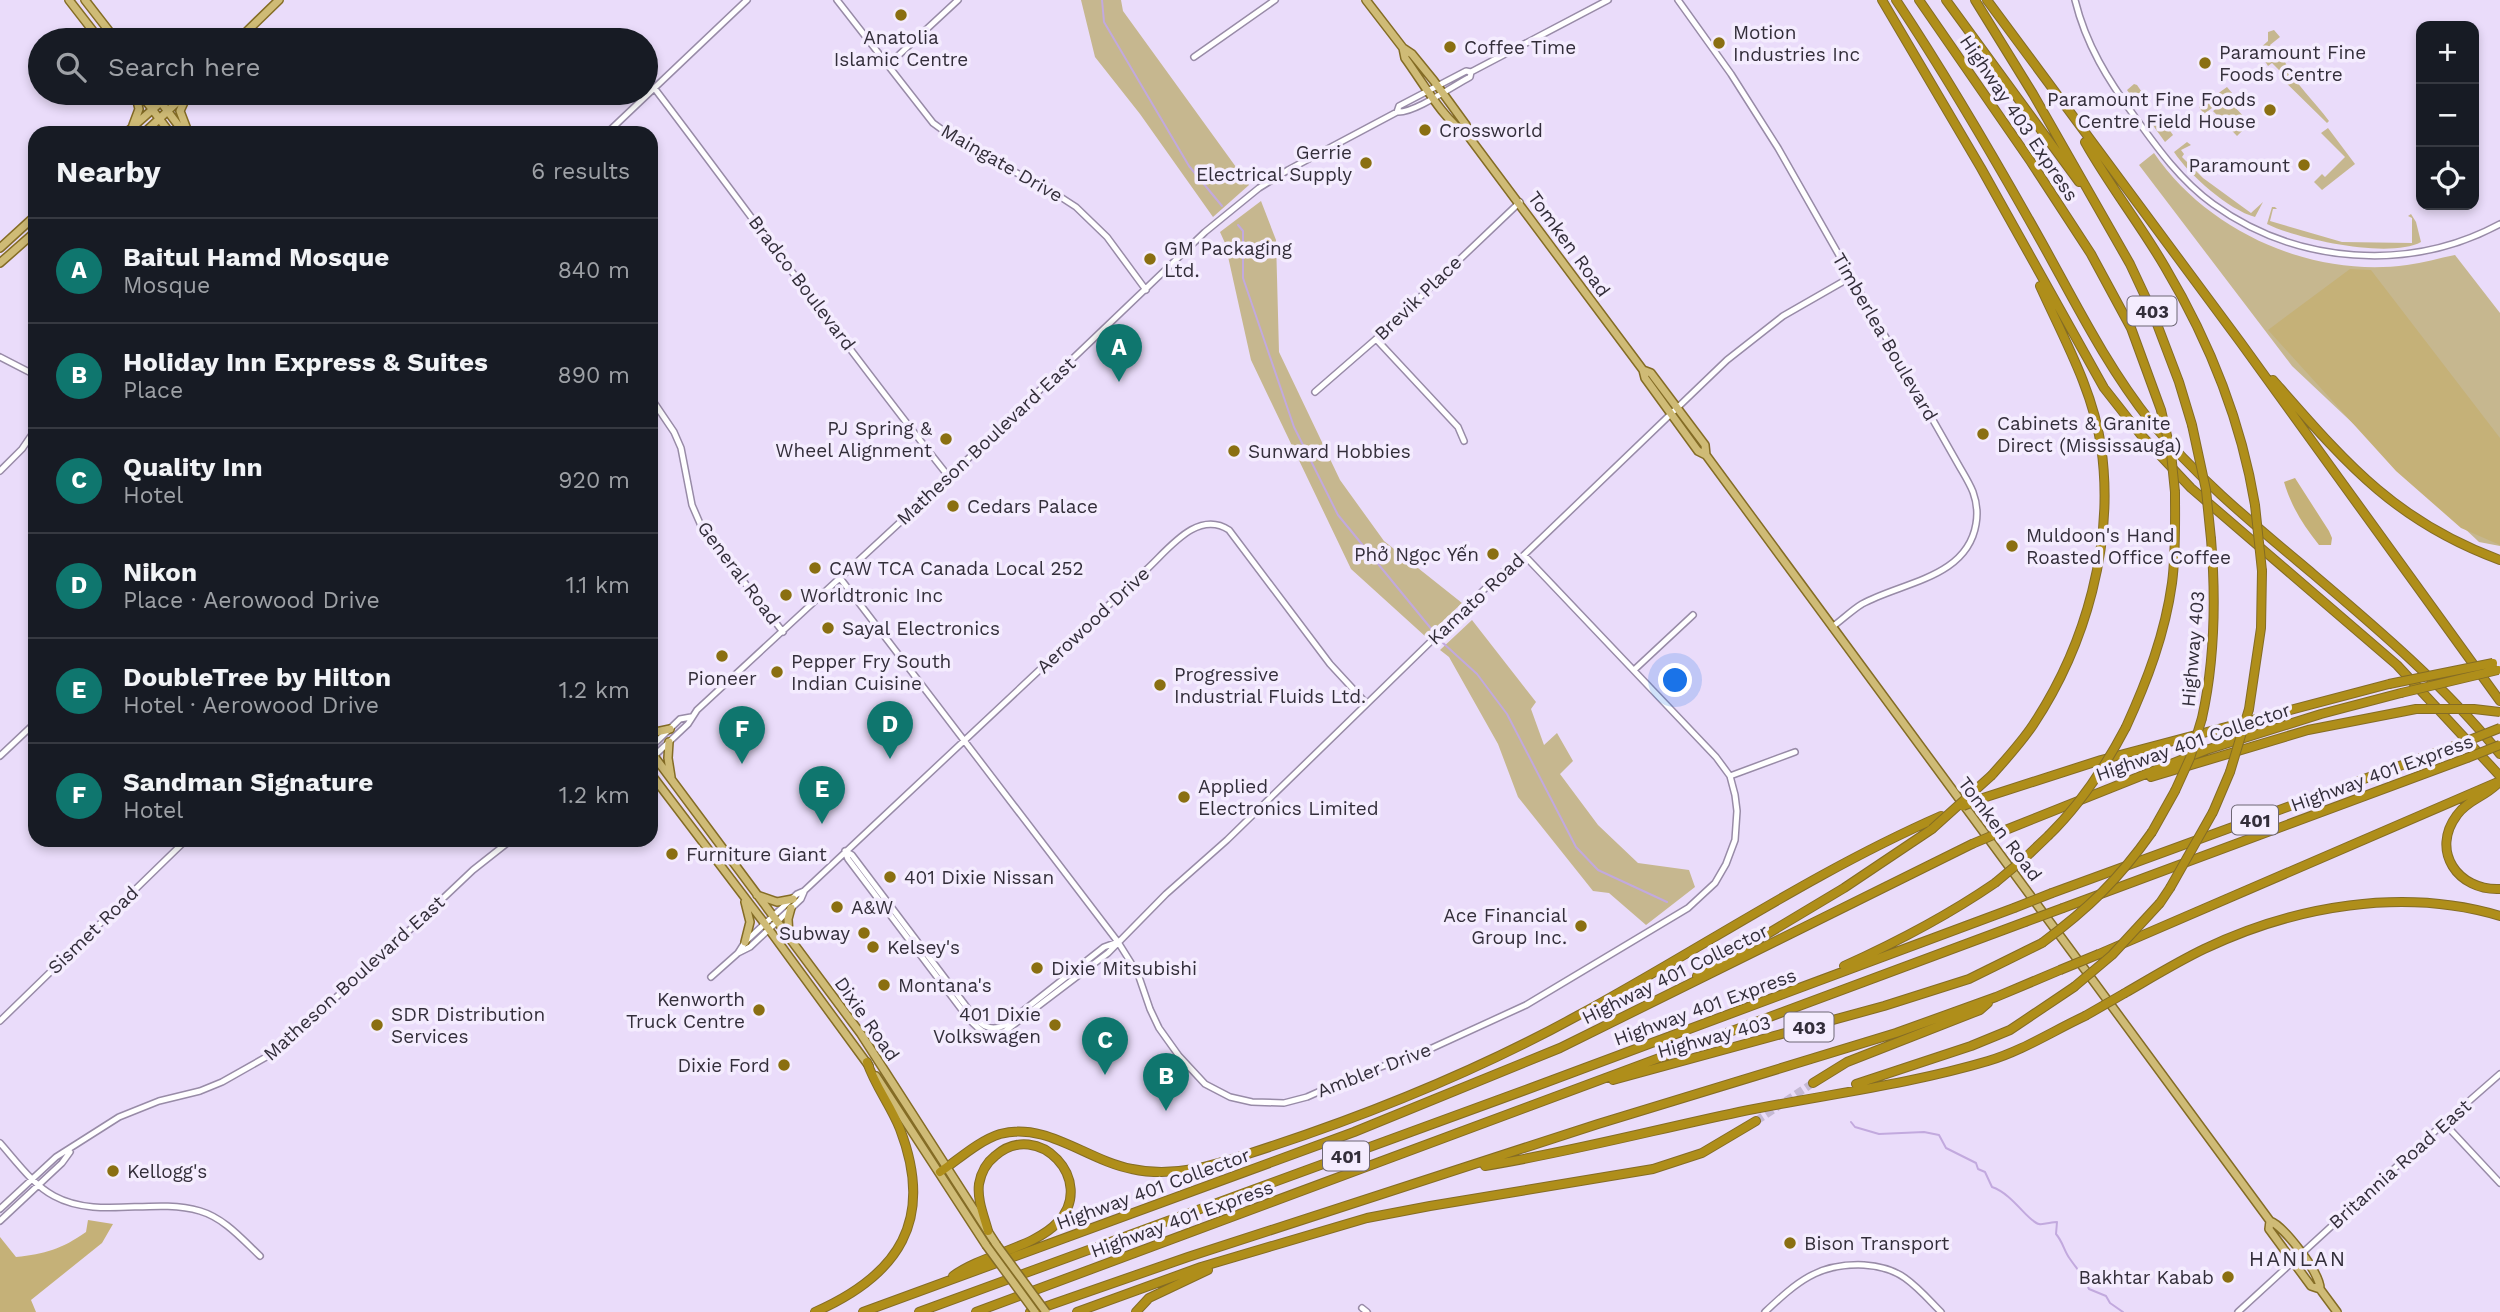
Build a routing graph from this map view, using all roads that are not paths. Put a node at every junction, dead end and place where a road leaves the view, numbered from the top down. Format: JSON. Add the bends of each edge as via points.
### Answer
{"nodes":[{"id":1,"x":69,"y":0,"type":"edge"},
{"id":2,"x":85,"y":0,"type":"edge"},
{"id":3,"x":279,"y":0,"type":"edge"},
{"id":4,"x":747,"y":0,"type":"edge"},
{"id":5,"x":837,"y":0,"type":"edge"},
{"id":6,"x":958,"y":0,"type":"edge"},
{"id":7,"x":1275,"y":0,"type":"edge"},
{"id":8,"x":1366,"y":0,"type":"edge"},
{"id":9,"x":1608,"y":0,"type":"edge"},
{"id":10,"x":1678,"y":0,"type":"edge"},
{"id":11,"x":1882,"y":0,"type":"edge"},
{"id":12,"x":1896,"y":0,"type":"edge"},
{"id":13,"x":1919,"y":0,"type":"edge"},
{"id":14,"x":1947,"y":0,"type":"edge"},
{"id":15,"x":1975,"y":0,"type":"edge"},
{"id":16,"x":1987,"y":0,"type":"edge"},
{"id":17,"x":2075,"y":0,"type":"edge"},
{"id":18,"x":91,"y":28,"type":"edge"},
{"id":19,"x":107,"y":28,"type":"edge"},
{"id":20,"x":251,"y":28,"type":"edge"},
{"id":21,"x":1403,"y":48,"type":"junction"},
{"id":22,"x":1194,"y":57,"type":"dead end"},
{"id":23,"x":888,"y":65,"type":"junction"},
{"id":24,"x":658,"y":86,"type":"edge"},
{"id":25,"x":1440,"y":89,"type":"junction"},
{"id":26,"x":658,"y":93,"type":"edge"},
{"id":27,"x":1431,"y":93,"type":"junction"},
{"id":28,"x":139,"y":105,"type":"edge"},
{"id":29,"x":149,"y":105,"type":"edge"},
{"id":30,"x":156,"y":105,"type":"edge"},
{"id":31,"x":163,"y":105,"type":"edge"},
{"id":32,"x":175,"y":105,"type":"edge"},
{"id":33,"x":182,"y":105,"type":"edge"},
{"id":34,"x":638,"y":105,"type":"edge"},
{"id":35,"x":152,"y":108,"type":"junction"},
{"id":36,"x":168,"y":112,"type":"junction"},
{"id":37,"x":2068,"y":112,"type":"junction"},
{"id":38,"x":160,"y":119,"type":"junction"},
{"id":39,"x":131,"y":126,"type":"edge"},
{"id":40,"x":133,"y":126,"type":"edge"},
{"id":41,"x":152,"y":126,"type":"edge"},
{"id":42,"x":165,"y":126,"type":"edge"},
{"id":43,"x":180,"y":126,"type":"edge"},
{"id":44,"x":184,"y":126,"type":"edge"},
{"id":45,"x":615,"y":126,"type":"edge"},
{"id":46,"x":1469,"y":137,"type":"junction"},
{"id":47,"x":1520,"y":202,"type":"junction"},
{"id":48,"x":2095,"y":204,"type":"junction"},
{"id":49,"x":28,"y":222,"type":"edge"},
{"id":50,"x":2500,"y":224,"type":"edge"},
{"id":51,"x":28,"y":238,"type":"edge"},
{"id":52,"x":2021,"y":242,"type":"junction"},
{"id":53,"x":0,"y":248,"type":"edge"},
{"id":54,"x":2091,"y":254,"type":"joint"},
{"id":55,"x":0,"y":263,"type":"edge"},
{"id":56,"x":1851,"y":278,"type":"junction"},
{"id":57,"x":1146,"y":290,"type":"junction"},
{"id":58,"x":1376,"y":339,"type":"junction"},
{"id":59,"x":2241,"y":344,"type":"junction"},
{"id":60,"x":0,"y":357,"type":"edge"},
{"id":61,"x":1643,"y":370,"type":"junction"},
{"id":62,"x":28,"y":371,"type":"edge"},
{"id":63,"x":1315,"y":392,"type":"dead end"},
{"id":64,"x":658,"y":408,"type":"edge"},
{"id":65,"x":1678,"y":408,"type":"junction"},
{"id":66,"x":1671,"y":415,"type":"junction"},
{"id":67,"x":28,"y":440,"type":"edge"},
{"id":68,"x":1464,"y":441,"type":"dead end"},
{"id":69,"x":1706,"y":455,"type":"junction"},
{"id":70,"x":0,"y":471,"type":"edge"},
{"id":71,"x":949,"y":477,"type":"junction"},
{"id":72,"x":1524,"y":555,"type":"junction"},
{"id":73,"x":2500,"y":560,"type":"edge"},
{"id":74,"x":840,"y":578,"type":"junction"},
{"id":75,"x":1693,"y":615,"type":"dead end"},
{"id":76,"x":1832,"y":627,"type":"junction"},
{"id":77,"x":783,"y":632,"type":"junction"},
{"id":78,"x":2498,"y":666,"type":"edge"},
{"id":79,"x":1634,"y":670,"type":"junction"},
{"id":80,"x":2500,"y":701,"type":"edge"},
{"id":81,"x":1366,"y":704,"type":"junction"},
{"id":82,"x":2500,"y":712,"type":"edge"},
{"id":83,"x":691,"y":716,"type":"junction"},
{"id":84,"x":670,"y":729,"type":"junction"},
{"id":85,"x":2500,"y":729,"type":"edge"},
{"id":86,"x":28,"y":730,"type":"edge"},
{"id":87,"x":658,"y":732,"type":"edge"},
{"id":88,"x":658,"y":740,"type":"edge"},
{"id":89,"x":966,"y":741,"type":"junction"},
{"id":90,"x":670,"y":742,"type":"junction"},
{"id":91,"x":2500,"y":745,"type":"edge"},
{"id":92,"x":658,"y":751,"type":"edge"},
{"id":93,"x":1795,"y":752,"type":"dead end"},
{"id":94,"x":2500,"y":754,"type":"edge"},
{"id":95,"x":0,"y":756,"type":"edge"},
{"id":96,"x":658,"y":763,"type":"edge"},
{"id":97,"x":1730,"y":776,"type":"junction"},
{"id":98,"x":671,"y":777,"type":"junction"},
{"id":99,"x":2500,"y":779,"type":"edge"},
{"id":100,"x":658,"y":782,"type":"edge"},
{"id":101,"x":658,"y":785,"type":"edge"},
{"id":102,"x":661,"y":786,"type":"junction"},
{"id":103,"x":2091,"y":794,"type":"junction"},
{"id":104,"x":179,"y":847,"type":"edge"},
{"id":105,"x":502,"y":847,"type":"edge"},
{"id":106,"x":845,"y":851,"type":"junction"},
{"id":107,"x":2500,"y":889,"type":"edge"},
{"id":108,"x":804,"y":891,"type":"junction"},
{"id":109,"x":742,"y":894,"type":"junction"},
{"id":110,"x":756,"y":894,"type":"junction"},
{"id":111,"x":793,"y":899,"type":"junction"},
{"id":112,"x":791,"y":908,"type":"junction"},
{"id":113,"x":2500,"y":916,"type":"edge"},
{"id":114,"x":775,"y":919,"type":"junction"},
{"id":115,"x":767,"y":926,"type":"junction"},
{"id":116,"x":790,"y":940,"type":"junction"},
{"id":117,"x":745,"y":942,"type":"junction"},
{"id":118,"x":1118,"y":942,"type":"junction"},
{"id":119,"x":738,"y":953,"type":"junction"},
{"id":120,"x":711,"y":977,"type":"dead end"},
{"id":121,"x":1996,"y":997,"type":"junction"},
{"id":122,"x":1662,"y":998,"type":"junction"},
{"id":123,"x":1773,"y":998,"type":"junction"},
{"id":124,"x":0,"y":1021,"type":"edge"},
{"id":125,"x":867,"y":1062,"type":"junction"},
{"id":126,"x":2500,"y":1074,"type":"edge"},
{"id":127,"x":1812,"y":1083,"type":"tunnel mouth"},
{"id":128,"x":1569,"y":1091,"type":"junction"},
{"id":129,"x":1823,"y":1095,"type":"junction"},
{"id":130,"x":1756,"y":1121,"type":"tunnel mouth"},
{"id":131,"x":2444,"y":1123,"type":"junction"},
{"id":132,"x":0,"y":1143,"type":"edge"},
{"id":133,"x":71,"y":1149,"type":"junction"},
{"id":134,"x":943,"y":1170,"type":"junction"},
{"id":135,"x":1458,"y":1171,"type":"junction"},
{"id":136,"x":33,"y":1178,"type":"junction"},
{"id":137,"x":39,"y":1184,"type":"junction"},
{"id":138,"x":2500,"y":1184,"type":"edge"},
{"id":139,"x":0,"y":1209,"type":"edge"},
{"id":140,"x":0,"y":1221,"type":"edge"},
{"id":141,"x":2270,"y":1221,"type":"junction"},
{"id":142,"x":988,"y":1231,"type":"junction"},
{"id":143,"x":1251,"y":1251,"type":"junction"},
{"id":144,"x":2301,"y":1254,"type":"junction"},
{"id":145,"x":260,"y":1255,"type":"dead end"},
{"id":146,"x":2293,"y":1261,"type":"junction"},
{"id":147,"x":945,"y":1282,"type":"junction"},
{"id":148,"x":2320,"y":1289,"type":"junction"},
{"id":149,"x":815,"y":1312,"type":"edge"},
{"id":150,"x":863,"y":1312,"type":"edge"},
{"id":151,"x":919,"y":1312,"type":"edge"},
{"id":152,"x":976,"y":1312,"type":"edge"},
{"id":153,"x":1033,"y":1312,"type":"edge"},
{"id":154,"x":1046,"y":1312,"type":"edge"},
{"id":155,"x":1077,"y":1312,"type":"edge"},
{"id":156,"x":1136,"y":1312,"type":"edge"},
{"id":157,"x":1765,"y":1312,"type":"edge"},
{"id":158,"x":1941,"y":1312,"type":"edge"},
{"id":159,"x":2238,"y":1312,"type":"edge"},
{"id":160,"x":2337,"y":1312,"type":"edge"}],
"edges":[{"from":1,"to":18,"type":"main road"},
{"from":2,"to":19,"type":"main road"},
{"from":3,"to":20,"type":"main road"},
{"from":4,"to":24,"type":"street"},
{"from":5,"to":23,"type":"street","name":"Maingate Drive"},
{"from":6,"to":23,"type":"street"},
{"from":7,"to":22,"type":"street"},
{"from":8,"to":21,"type":"main road","name":"Tomken Road"},
{"from":9,"to":25,"type":"street","name":"Matheson Boulevard East","via":[[1466,71]]},
{"from":10,"to":56,"type":"street","name":"Timberlea Boulevard","via":[[1747,98]]},
{"from":11,"to":52,"type":"highway"},
{"from":12,"to":94,"type":"highway","via":[[1976,125],[2102,351],[2151,422],[2240,513],[2451,699]]},
{"from":13,"to":54,"type":"highway","name":"Highway 403 Express","number":"403"},
{"from":14,"to":48,"type":"highway","name":"Highway 403 Express","number":"403"},
{"from":15,"to":48,"type":"highway"},
{"from":16,"to":37,"type":"highway"},
{"from":17,"to":50,"type":"street","via":[[2102,70],[2164,156],[2213,204],[2257,230],[2323,252],[2386,256],[2440,247]]},
{"from":21,"to":25,"type":"main road","name":"Tomken Road"},
{"from":21,"to":27,"type":"main road","name":"Tomken Road","via":[[1405,58]]},
{"from":23,"to":57,"type":"street","name":"Maingate Drive","via":[[925,114],[946,133],[1086,215]]},
{"from":25,"to":27,"type":"street","name":"Matheson Boulevard East"},
{"from":25,"to":46,"type":"main road","name":"Tomken Road","via":[[1466,125]]},
{"from":26,"to":71,"type":"street","name":"Bradco Boulevard"},
{"from":27,"to":46,"type":"main road","name":"Tomken Road"},
{"from":27,"to":57,"type":"street","name":"Matheson Boulevard East","via":[[1399,106],[1397,112],[1259,188],[1205,232]]},
{"from":28,"to":39,"type":"main road"},
{"from":29,"to":35,"type":"main road"},
{"from":30,"to":35,"type":"main road"},
{"from":31,"to":36,"type":"main road"},
{"from":32,"to":36,"type":"main road"},
{"from":33,"to":44,"type":"main road"},
{"from":34,"to":45,"type":"street"},
{"from":35,"to":38,"type":"main road"},
{"from":35,"to":40,"type":"main road"},
{"from":36,"to":38,"type":"main road"},
{"from":36,"to":43,"type":"main road"},
{"from":37,"to":59,"type":"highway"},
{"from":37,"to":129,"type":"highway","bridge":true,"via":[[2197,324],[2243,442],[2262,571],[2261,628],[2249,709],[2213,812],[2160,903],[2112,956],[2038,1013],[2000,1034]]},
{"from":38,"to":41,"type":"main road"},
{"from":38,"to":42,"type":"main road"},
{"from":46,"to":47,"type":"main road","name":"Tomken Road"},
{"from":47,"to":58,"type":"street","name":"Brevik Place"},
{"from":47,"to":61,"type":"main road","name":"Tomken Road"},
{"from":48,"to":128,"type":"highway","name":"Highway 403","number":"403","bridge":true,"via":[[2130,264],[2179,382],[2206,490],[2215,581],[2214,635],[2202,718],[2190,758],[2151,832],[2114,882],[2091,904],[2042,943],[1969,979]]},
{"from":49,"to":53,"type":"main road"},
{"from":51,"to":55,"type":"main road"},
{"from":52,"to":99,"type":"highway","via":[[2104,388],[2141,435],[2191,488],[2397,665]]},
{"from":52,"to":122,"type":"highway","bridge":true,"via":[[2076,364],[2101,444],[2105,515],[2101,551],[2080,630],[2059,681],[2031,728],[1992,775],[1931,829],[1844,888]]},
{"from":54,"to":123,"type":"highway","name":"Highway 403","number":"403","bridge":true,"via":[[2131,328],[2161,410],[2175,492],[2172,583],[2162,635],[2126,727],[2086,792],[2048,836],[1995,883],[1885,948]]},
{"from":56,"to":65,"type":"street","name":"Kamato Road","via":[[1783,316],[1727,360]]},
{"from":56,"to":76,"type":"street","name":"Timberlea Boulevard","via":[[1969,485],[1977,517],[1971,541],[1953,564],[1861,604]]},
{"from":57,"to":71,"type":"street","name":"Matheson Boulevard East"},
{"from":58,"to":63,"type":"street","name":"Brevik Place"},
{"from":58,"to":68,"type":"street","via":[[1458,427]]},
{"from":59,"to":73,"type":"highway","via":[[2332,448],[2388,500],[2433,530]]},
{"from":59,"to":80,"type":"highway"},
{"from":60,"to":62,"type":"street"},
{"from":61,"to":65,"type":"main road","name":"Tomken Road","via":[[1651,373]]},
{"from":61,"to":66,"type":"main road","name":"Tomken Road"},
{"from":64,"to":77,"type":"street","name":"General Road","via":[[681,448],[692,505],[702,528]]},
{"from":65,"to":66,"type":"street","name":"Kamato Road"},
{"from":65,"to":69,"type":"main road","name":"Tomken Road","via":[[1705,445]]},
{"from":66,"to":69,"type":"main road","name":"Tomken Road"},
{"from":66,"to":72,"type":"street","name":"Kamato Road"},
{"from":67,"to":70,"type":"street"},
{"from":69,"to":76,"type":"main road","name":"Tomken Road"},
{"from":71,"to":74,"type":"street","name":"Matheson Boulevard East"},
{"from":72,"to":79,"type":"street","name":"Ambler Drive"},
{"from":72,"to":81,"type":"street","name":"Kamato Road"},
{"from":74,"to":77,"type":"street","name":"Matheson Boulevard East"},
{"from":74,"to":89,"type":"street","name":"Ambler Drive"},
{"from":75,"to":79,"type":"street"},
{"from":76,"to":141,"type":"main road","name":"Tomken Road"},
{"from":77,"to":83,"type":"street","name":"Matheson Boulevard East"},
{"from":78,"to":103,"type":"highway","name":"Highway 401 Collector","number":"401","bridge":true,"via":[[2206,750]]},
{"from":78,"to":134,"type":"highway","bridge":true,"via":[[2389,684],[2101,760],[1983,797],[1827,871],[1525,1044],[1405,1097],[1215,1165],[1182,1172],[1131,1169],[1037,1133],[1019,1131],[986,1140]]},
{"from":79,"to":97,"type":"street","name":"Ambler Drive"},
{"from":81,"to":89,"type":"street","name":"Aerowood Drive","via":[[1330,664],[1234,535],[1223,526],[1208,523],[1195,526],[1179,540]]},
{"from":81,"to":118,"type":"street","name":"Kamato Road"},
{"from":82,"to":103,"type":"highway","bridge":true,"via":[[2416,709],[2308,730]]},
{"from":83,"to":84,"type":"street","name":"Matheson Boulevard East"},
{"from":83,"to":90,"type":"street","name":"Matheson Boulevard East"},
{"from":84,"to":87,"type":"main road"},
{"from":84,"to":88,"type":"street","name":"Matheson Boulevard East"},
{"from":85,"to":123,"type":"highway","name":"Highway 401 Express","number":"401","bridge":true},
{"from":86,"to":95,"type":"street"},
{"from":89,"to":106,"type":"street","name":"Aerowood Drive"},
{"from":89,"to":118,"type":"street","name":"Ambler Drive"},
{"from":90,"to":92,"type":"street","name":"Matheson Boulevard East"},
{"from":90,"to":98,"type":"main road"},
{"from":91,"to":128,"type":"highway","name":"Highway 401 Express","number":"401","bridge":true},
{"from":93,"to":97,"type":"street"},
{"from":96,"to":98,"type":"main road","name":"Dixie Road"},
{"from":97,"to":118,"type":"street","name":"Ambler Drive","via":[[1737,811],[1731,854],[1715,883],[1688,908],[1508,1014],[1294,1101],[1262,1104],[1238,1100],[1199,1078],[1159,1028],[1138,974]]},
{"from":98,"to":110,"type":"main road","name":"Dixie Road"},
{"from":99,"to":107,"type":"highway","via":[[2493,791],[2458,812],[2447,840],[2455,872],[2481,888]]},
{"from":99,"to":121,"type":"highway","number":"401","bridge":true},
{"from":100,"to":102,"type":"main road","name":"Dixie Road"},
{"from":101,"to":102,"type":"main road"},
{"from":102,"to":109,"type":"main road","name":"Dixie Road"},
{"from":103,"to":122,"type":"highway","name":"Highway 401 Collector","number":"401","bridge":true,"via":[[1972,844]]},
{"from":104,"to":124,"type":"street","name":"Sismet Road"},
{"from":105,"to":133,"type":"street","name":"Matheson Boulevard East","via":[[275,1052],[222,1082],[139,1107]]},
{"from":106,"to":108,"type":"street","name":"Aerowood Drive"},
{"from":106,"to":118,"type":"street","name":"Kamato Road","via":[[896,910],[975,1018],[987,1027],[1003,1026],[1104,947]]},
{"from":108,"to":111,"type":"street","name":"Aerowood Drive"},
{"from":108,"to":112,"type":"street","name":"Aerowood Drive"},
{"from":109,"to":115,"type":"main road","name":"Dixie Road"},
{"from":109,"to":117,"type":"main road","via":[[750,922]]},
{"from":110,"to":111,"type":"main road","via":[[777,902]]},
{"from":110,"to":114,"type":"main road","name":"Dixie Road"},
{"from":111,"to":114,"type":"street","name":"Aerowood Drive"},
{"from":112,"to":114,"type":"street","name":"Aerowood Drive"},
{"from":112,"to":116,"type":"main road"},
{"from":113,"to":129,"type":"highway","bridge":true,"via":[[2420,902],[2370,902],[2310,912],[2204,949],[2085,1016],[1988,1061]]},
{"from":114,"to":115,"type":"street","name":"Aerowood Drive"},
{"from":114,"to":116,"type":"main road","name":"Dixie Road"},
{"from":115,"to":117,"type":"street","name":"Aerowood Drive"},
{"from":115,"to":119,"type":"street","name":"Aerowood Drive","via":[[750,947]]},
{"from":115,"to":125,"type":"main road","name":"Dixie Road"},
{"from":116,"to":134,"type":"main road","name":"Dixie Road","via":[[860,1034]]},
{"from":117,"to":119,"type":"street","name":"Aerowood Drive"},
{"from":119,"to":120,"type":"street","name":"Aerowood Drive"},
{"from":121,"to":127,"type":"highway","via":[[1980,1010],[1860,1056]]},
{"from":121,"to":135,"type":"highway","number":"401"},
{"from":122,"to":147,"type":"highway","name":"Highway 401 Collector","number":"401","via":[[1560,1048],[1354,1132]]},
{"from":123,"to":151,"type":"highway","name":"Highway 401 Express","number":"401"},
{"from":125,"to":134,"type":"main road","name":"Dixie Road"},
{"from":125,"to":149,"type":"highway","via":[[900,1128],[914,1205],[895,1256],[870,1281]]},
{"from":126,"to":131,"type":"street","name":"Britannia Road East"},
{"from":128,"to":152,"type":"highway","name":"Highway 401 Express","number":"401"},
{"from":129,"to":135,"type":"highway"},
{"from":130,"to":143,"type":"highway","via":[[1702,1153],[1653,1169],[1380,1216]]},
{"from":131,"to":138,"type":"street"},
{"from":131,"to":144,"type":"street","name":"Britannia Road East"},
{"from":132,"to":136,"type":"street"},
{"from":133,"to":136,"type":"street","name":"Matheson Boulevard East"},
{"from":133,"to":137,"type":"street","name":"Matheson Boulevard East"},
{"from":134,"to":142,"type":"main road","name":"Dixie Road"},
{"from":134,"to":153,"type":"main road","name":"Dixie Road","bridge":true,"via":[[986,1245]]},
{"from":135,"to":153,"type":"highway","number":"401"},
{"from":136,"to":137,"type":"street"},
{"from":136,"to":139,"type":"street","name":"Matheson Boulevard East"},
{"from":137,"to":140,"type":"street","name":"Matheson Boulevard East"},
{"from":137,"to":145,"type":"street","via":[[55,1197],[97,1207],[199,1211],[230,1228]]},
{"from":141,"to":144,"type":"main road","name":"Tomken Road","via":[[2279,1224]]},
{"from":141,"to":146,"type":"main road","name":"Tomken Road","via":[[2269,1229]]},
{"from":142,"to":147,"type":"highway","via":[[979,1191],[980,1178],[992,1158],[1020,1145],[1043,1148],[1059,1160],[1070,1190],[1068,1206],[1057,1223],[1039,1236],[965,1267]]},
{"from":142,"to":154,"type":"main road","name":"Dixie Road","bridge":true},
{"from":143,"to":155,"type":"highway"},
{"from":143,"to":156,"type":"highway","via":[[1149,1298]]},
{"from":144,"to":146,"type":"street","name":"Britannia Road East"},
{"from":144,"to":148,"type":"main road","name":"Tomken Road","via":[[2321,1281]]},
{"from":146,"to":148,"type":"main road","name":"Tomken Road","via":[[2311,1286]]},
{"from":146,"to":159,"type":"street","name":"Britannia Road East"},
{"from":147,"to":150,"type":"highway","name":"Highway 401 Collector","number":"401"},
{"from":148,"to":160,"type":"main road","name":"Tomken Road"},
{"from":157,"to":158,"type":"street","via":[[1796,1283],[1843,1264],[1872,1265],[1903,1276]]}]}
